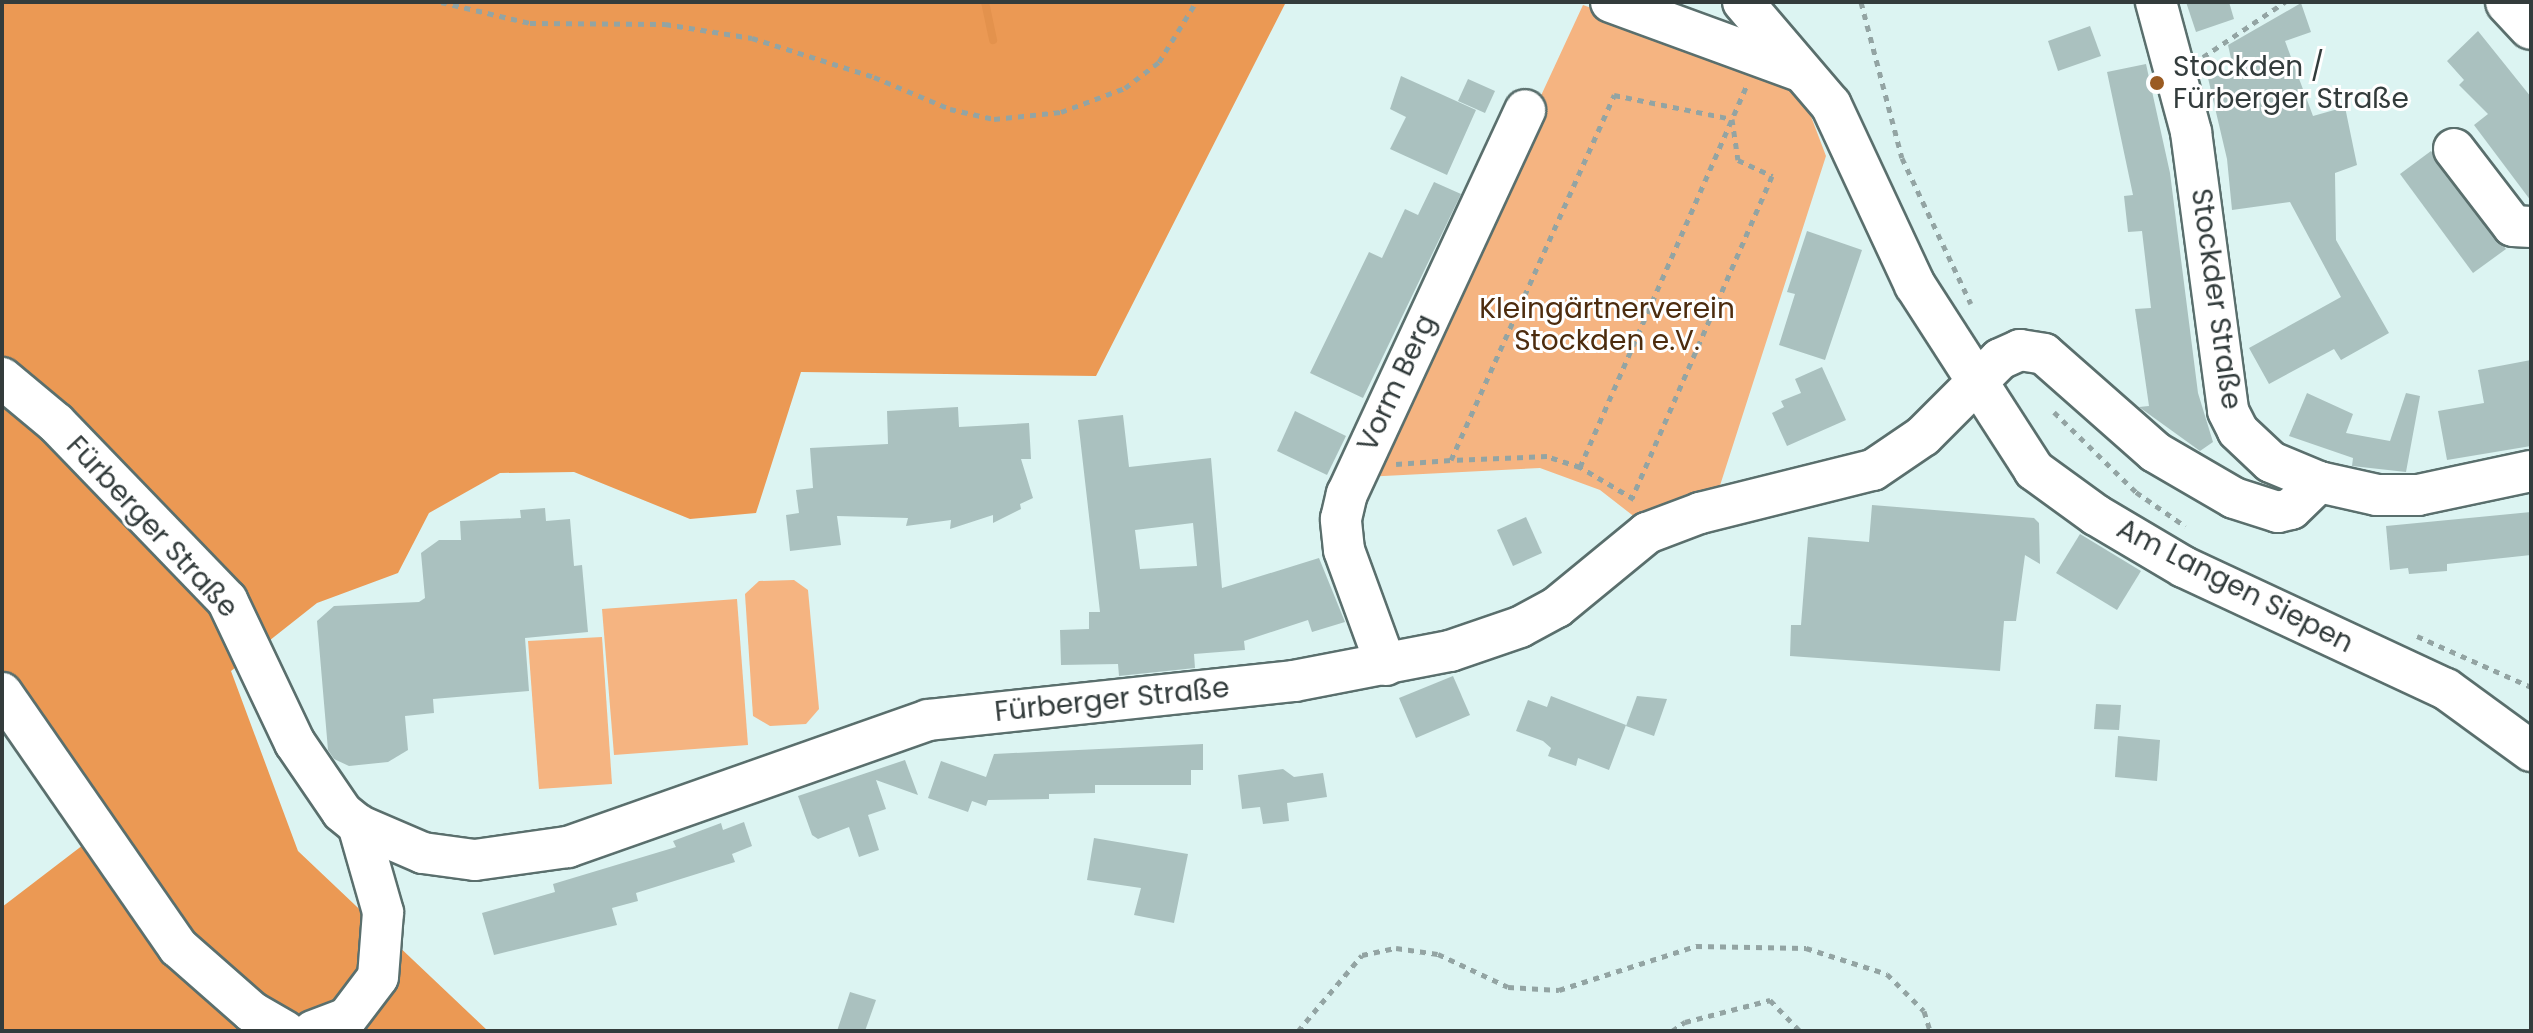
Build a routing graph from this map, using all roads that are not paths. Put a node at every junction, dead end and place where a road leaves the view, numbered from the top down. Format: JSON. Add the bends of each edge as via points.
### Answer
{"nodes":[{"id":1,"x":1611,"y":2,"type":"edge"},
{"id":2,"x":1743,"y":2,"type":"edge"},
{"id":3,"x":2156,"y":2,"type":"edge"},
{"id":4,"x":2508,"y":2,"type":"edge"},
{"id":5,"x":2531,"y":27,"type":"edge"},
{"id":6,"x":1806,"y":73,"type":"junction"},
{"id":7,"x":1525,"y":110,"type":"dead end"},
{"id":8,"x":2454,"y":149,"type":"dead end"},
{"id":9,"x":2531,"y":227,"type":"edge"},
{"id":10,"x":2,"y":378,"type":"edge"},
{"id":11,"x":1978,"y":378,"type":"junction"},
{"id":12,"x":2531,"y":471,"type":"edge"},
{"id":13,"x":2319,"y":482,"type":"junction"},
{"id":14,"x":1386,"y":665,"type":"junction"},
{"id":15,"x":2,"y":693,"type":"edge"},
{"id":16,"x":2531,"y":751,"type":"edge"},
{"id":17,"x":358,"y":825,"type":"junction"},
{"id":18,"x":285,"y":1031,"type":"edge"},
{"id":19,"x":313,"y":1031,"type":"edge"}],
"edges":[{"from":1,"to":6,"type":"street"},
{"from":2,"to":6,"type":"street","name":"Am Langen Siepen"},
{"from":3,"to":13,"type":"street","name":"Stockder Straße","via":[[2178,75],[2199,179],[2228,411],[2251,447],[2271,462]]},
{"from":4,"to":5,"type":"main road"},
{"from":6,"to":11,"type":"street","name":"Am Langen Siepen","via":[[1842,127],[1915,285]]},
{"from":7,"to":14,"type":"street","name":"Vorm Berg","via":[[1358,466],[1341,519],[1344,550]]},
{"from":8,"to":9,"type":"street","via":[[2513,226]]},
{"from":10,"to":17,"type":"street","name":"Fürberger Straße","via":[[56,423],[227,600],[295,743],[327,796]]},
{"from":11,"to":13,"type":"street","name":"Fürberger Straße","via":[[2020,350],[2044,354],[2155,452],[2234,498],[2278,512],[2291,509]]},
{"from":11,"to":14,"type":"street","name":"Fürberger Straße","via":[[1923,436],[1873,470],[1647,533],[1575,595],[1520,627]]},
{"from":11,"to":16,"type":"street","name":"Am Langen Siepen","via":[[2034,470],[2096,515],[2267,609],[2446,689]]},
{"from":12,"to":13,"type":"street","name":"Stockder Straße","via":[[2418,495],[2377,495]]},
{"from":14,"to":17,"type":"street","name":"Fürberger Straße","via":[[1294,681],[928,720],[581,842],[525,856],[451,859]]},
{"from":15,"to":18,"type":"street","via":[[178,947],[252,1012]]},
{"from":17,"to":19,"type":"street","via":[[383,912],[378,977],[347,1018]]}]}
